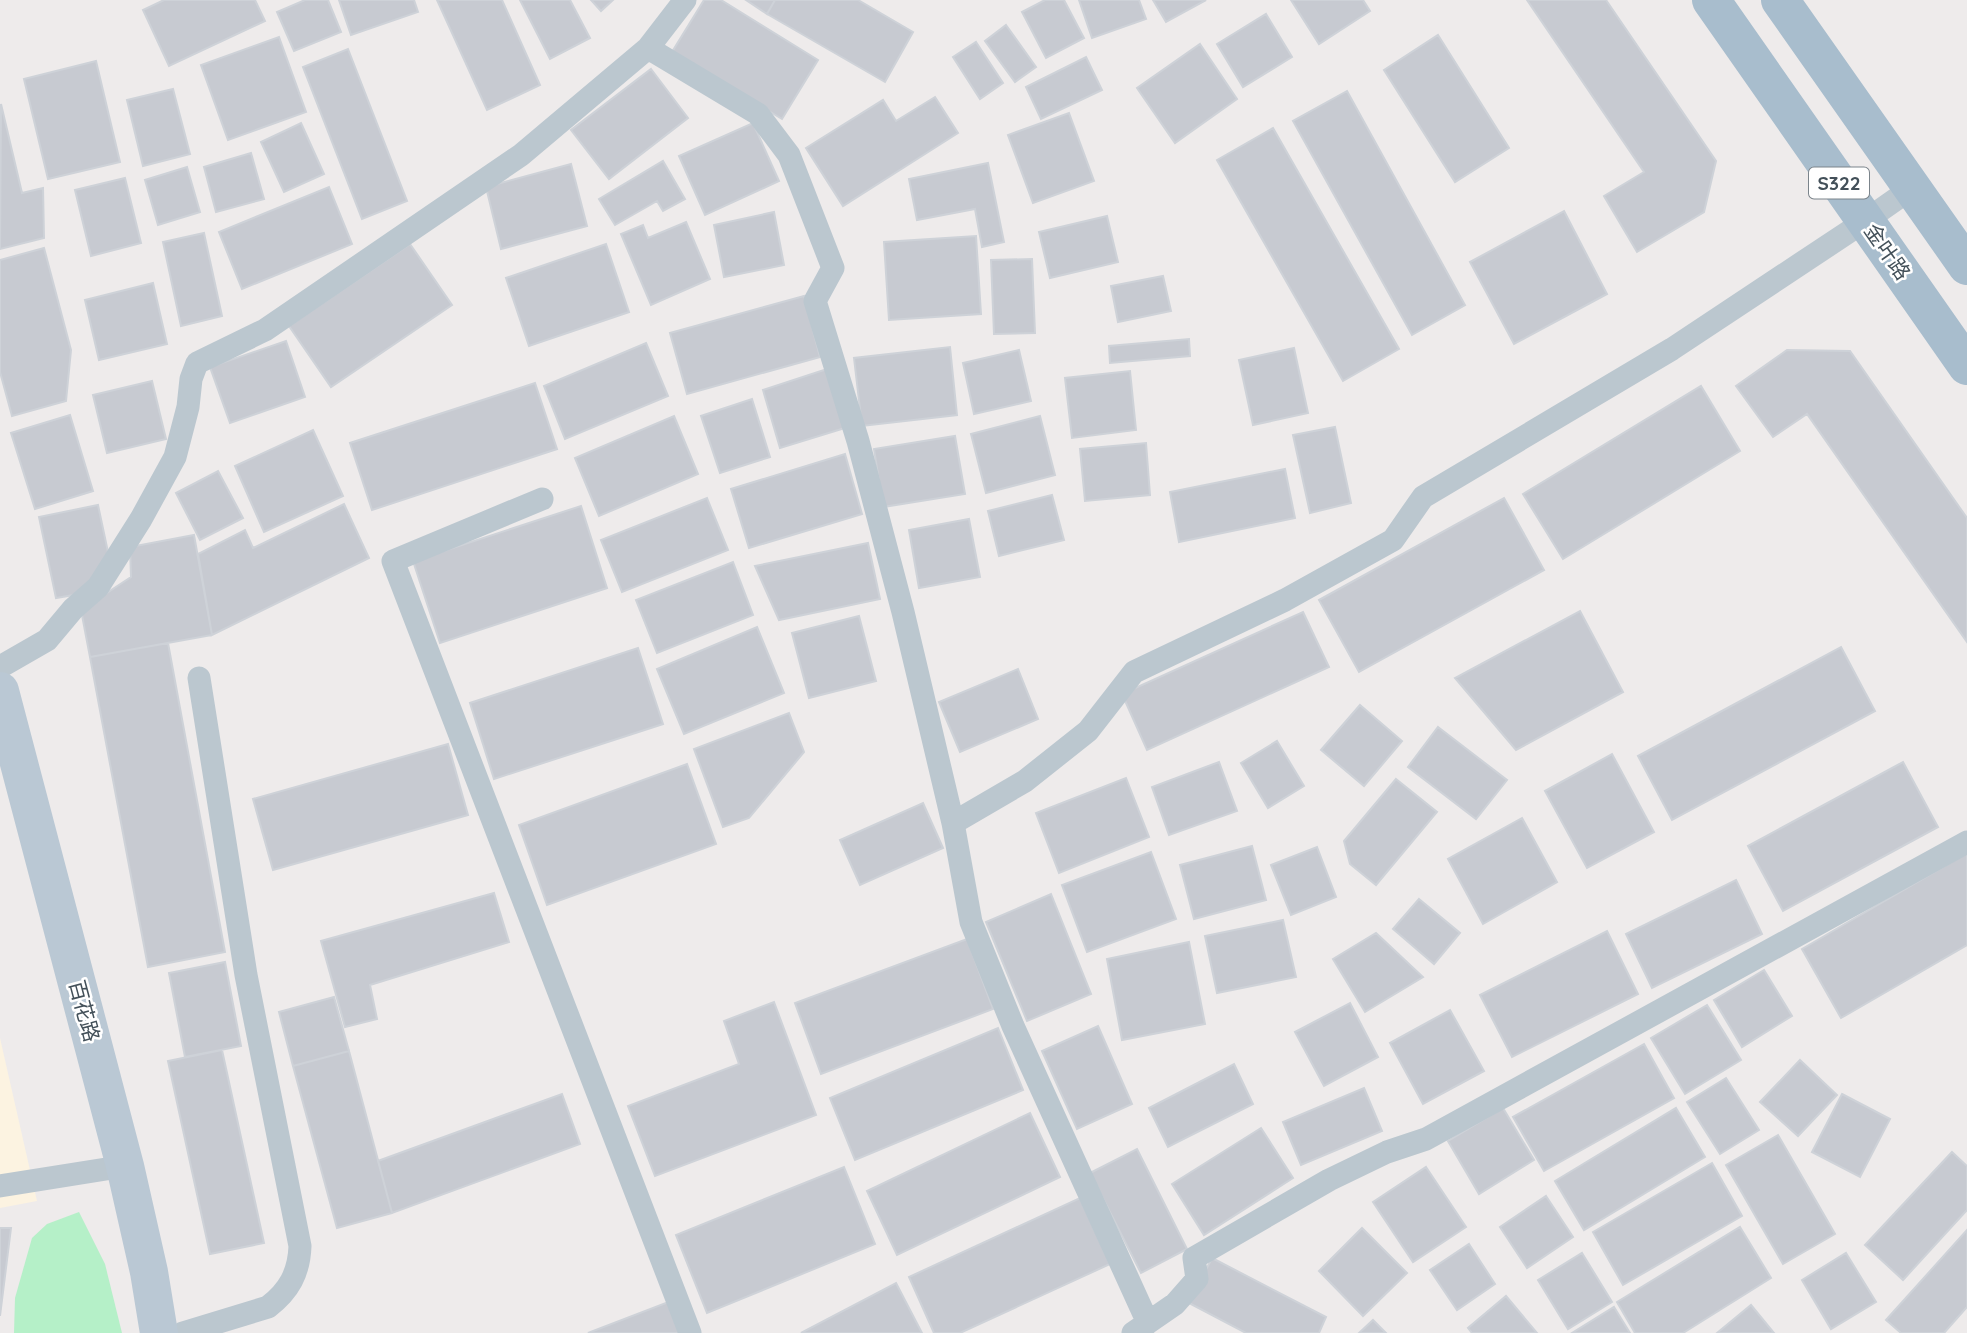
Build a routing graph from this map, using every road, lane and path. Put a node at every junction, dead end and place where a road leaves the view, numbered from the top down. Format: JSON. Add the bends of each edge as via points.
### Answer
{"nodes":[{"id":1,"x":685,"y":0,"type":"edge"},
{"id":2,"x":1711,"y":0,"type":"edge"},
{"id":3,"x":1780,"y":0,"type":"edge"},
{"id":4,"x":648,"y":48,"type":"junction"},
{"id":5,"x":1912,"y":188,"type":"junction"},
{"id":6,"x":1866,"y":221,"type":"junction"},
{"id":7,"x":1967,"y":267,"type":"edge"},
{"id":8,"x":1967,"y":366,"type":"edge"},
{"id":9,"x":542,"y":499,"type":"dead end"},
{"id":10,"x":0,"y":667,"type":"edge"},
{"id":11,"x":199,"y":678,"type":"dead end"},
{"id":12,"x":0,"y":691,"type":"edge"},
{"id":13,"x":953,"y":823,"type":"junction"},
{"id":14,"x":1967,"y":842,"type":"edge"},
{"id":15,"x":125,"y":1166,"type":"junction"},
{"id":16,"x":0,"y":1186,"type":"edge"},
{"id":17,"x":1141,"y":1328,"type":"edge"},
{"id":18,"x":159,"y":1333,"type":"edge"},
{"id":19,"x":183,"y":1333,"type":"edge"},
{"id":20,"x":690,"y":1333,"type":"edge"}],
"edges":[{"from":1,"to":4,"type":"lane"},
{"from":2,"to":6,"type":"main road","name":"金叶路","number":"S322"},
{"from":3,"to":5,"type":"main road","number":"S322"},
{"from":4,"to":10,"type":"lane","via":[[510,162],[265,330],[197,363],[174,457],[98,587],[47,640]]},
{"from":4,"to":13,"type":"lane","via":[[758,114],[789,155],[833,268],[816,301],[903,612]]},
{"from":5,"to":6,"type":"lane"},
{"from":5,"to":7,"type":"main road","number":"S322"},
{"from":6,"to":8,"type":"main road","name":"金叶路","number":"S322"},
{"from":6,"to":13,"type":"lane","via":[[1672,349],[1423,496],[1393,540],[1285,600],[1134,672],[1088,731],[1025,781]]},
{"from":9,"to":20,"type":"lane","via":[[393,561]]},
{"from":11,"to":19,"type":"lane","via":[[246,975],[300,1260],[289,1287],[268,1307]]},
{"from":12,"to":15,"type":"main road","name":"百花路"},
{"from":13,"to":17,"type":"lane","via":[[971,922]]},
{"from":14,"to":17,"type":"lane","via":[[1438,1133],[1329,1180],[1194,1258],[1197,1279],[1175,1304]]},
{"from":15,"to":16,"type":"lane"},
{"from":15,"to":18,"type":"main road","name":"百花路"}]}
